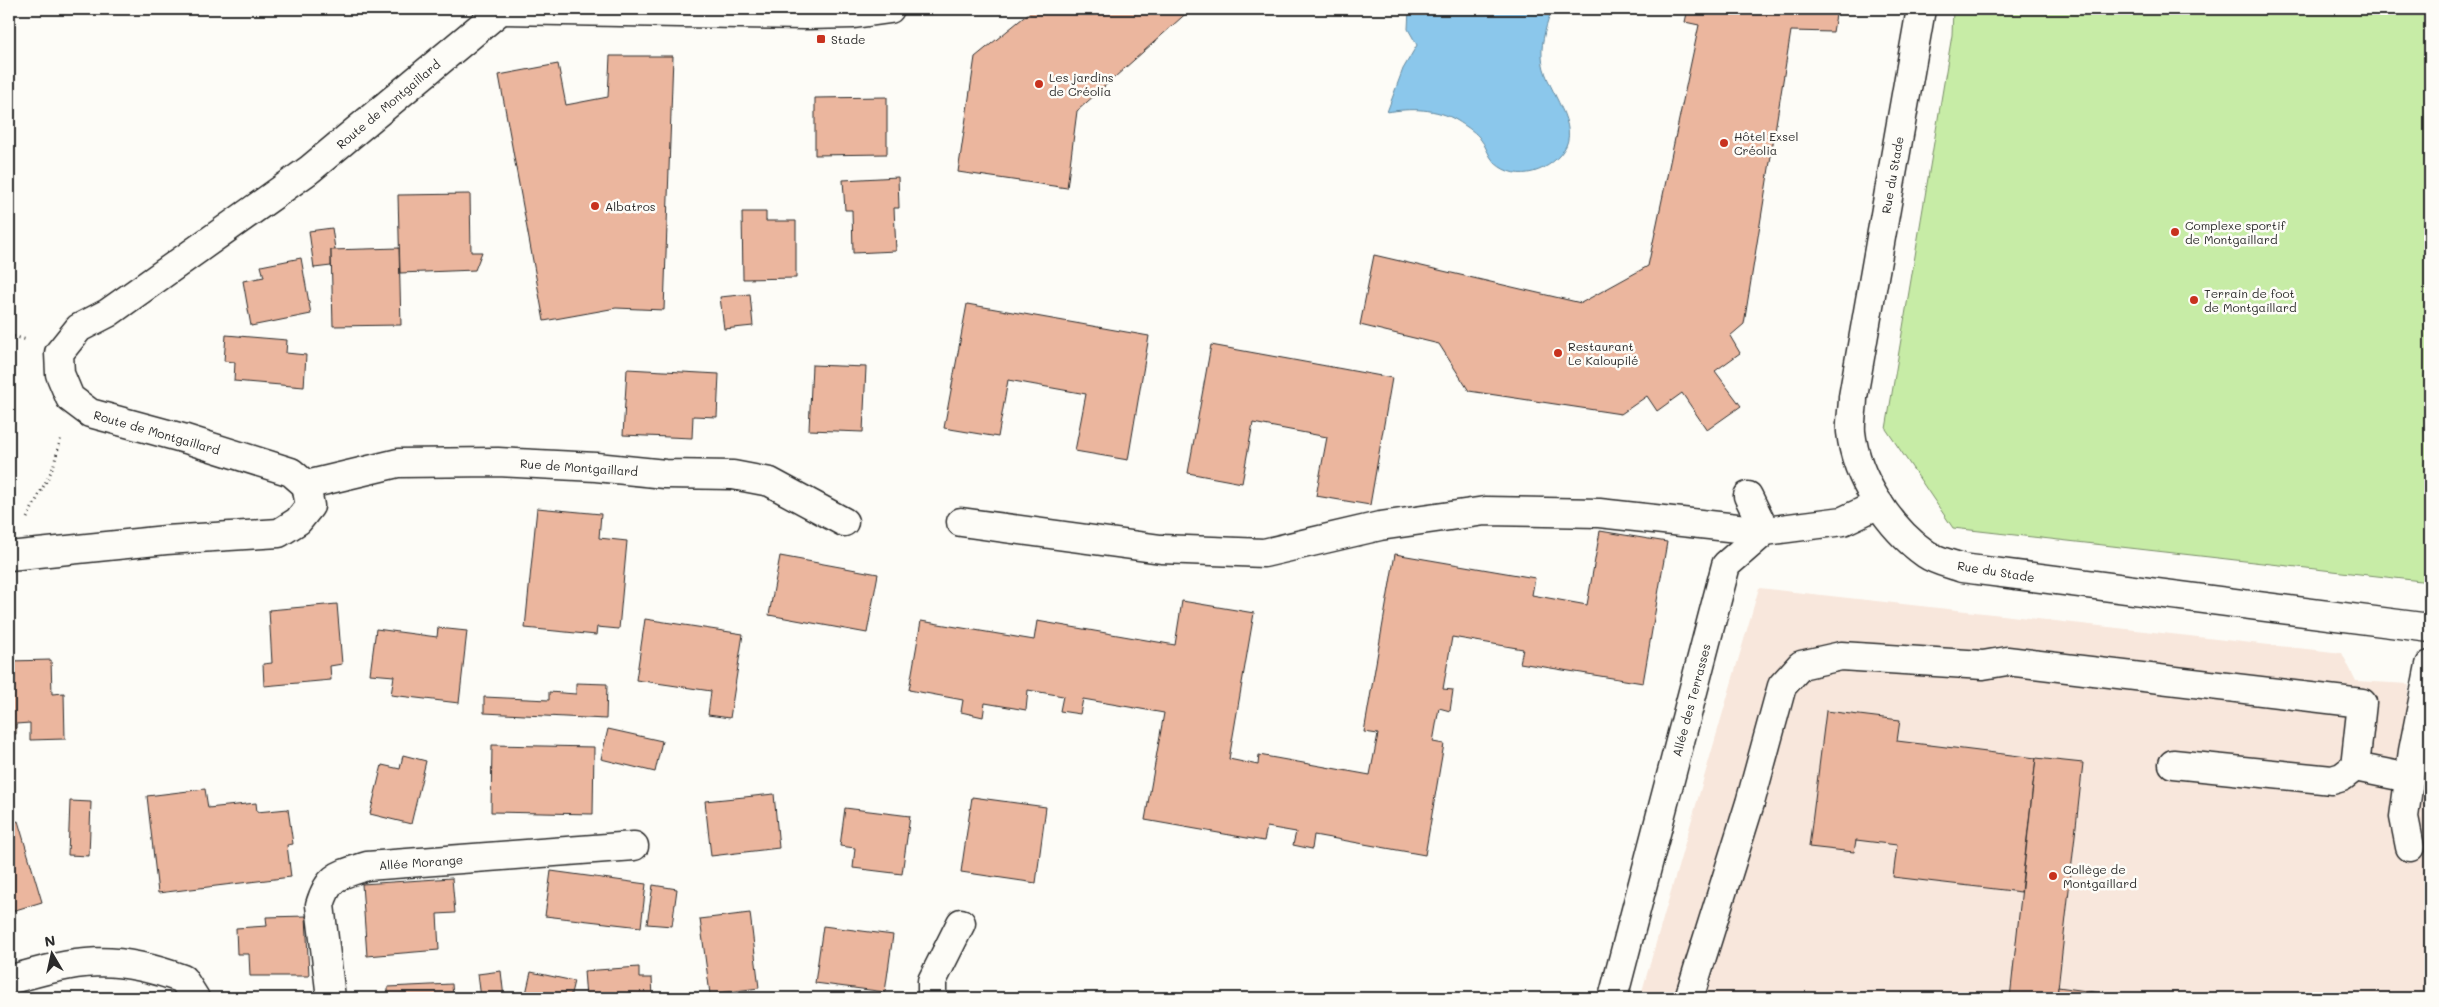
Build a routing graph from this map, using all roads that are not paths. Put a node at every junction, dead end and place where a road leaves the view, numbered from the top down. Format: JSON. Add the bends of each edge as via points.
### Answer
{"nodes":[{"id":1,"x":501,"y":9,"type":"edge"},
{"id":2,"x":890,"y":9,"type":"edge"},
{"id":3,"x":1921,"y":9,"type":"edge"},
{"id":4,"x":306,"y":485,"type":"junction"},
{"id":5,"x":1748,"y":496,"type":"dead end"},
{"id":6,"x":1879,"y":504,"type":"junction"},
{"id":7,"x":844,"y":522,"type":"dead end"},
{"id":8,"x":960,"y":522,"type":"dead end"},
{"id":9,"x":1765,"y":531,"type":"junction"},
{"id":10,"x":9,"y":556,"type":"edge"},
{"id":11,"x":2430,"y":628,"type":"edge"},
{"id":12,"x":2430,"y":665,"type":"edge"},
{"id":13,"x":2173,"y":764,"type":"dead end"},
{"id":14,"x":2355,"y":767,"type":"junction"},
{"id":15,"x":2409,"y":778,"type":"junction"},
{"id":16,"x":634,"y":846,"type":"dead end"},
{"id":17,"x":2410,"y":847,"type":"dead end"},
{"id":18,"x":961,"y":923,"type":"dead end"},
{"id":19,"x":9,"y":980,"type":"edge"},
{"id":20,"x":195,"y":998,"type":"edge"},
{"id":21,"x":332,"y":998,"type":"edge"},
{"id":22,"x":932,"y":998,"type":"edge"},
{"id":23,"x":1613,"y":998,"type":"edge"},
{"id":24,"x":1689,"y":998,"type":"edge"}],
"edges":[{"from":1,"to":2,"type":"street","via":[[805,15]]},
{"from":1,"to":4,"type":"street","name":"Route de Montgaillard","via":[[309,170],[108,312],[79,328],[60,353],[60,374],[70,398],[90,413],[291,472]]},
{"from":3,"to":6,"type":"street","name":"Rue du Stade","via":[[1853,397],[1851,432],[1861,471]]},
{"from":4,"to":7,"type":"street","name":"Rue de Montgaillard","via":[[398,463],[498,462],[665,474],[733,475],[770,482]]},
{"from":4,"to":10,"type":"street","via":[[310,506],[298,521],[279,533],[166,540]]},
{"from":5,"to":9,"type":"street"},
{"from":6,"to":9,"type":"street","via":[[1843,521]]},
{"from":6,"to":11,"type":"street","name":"Rue du Stade","via":[[1900,532],[1927,555],[1962,568]]},
{"from":8,"to":9,"type":"street","via":[[1161,549],[1264,553],[1380,526],[1485,511],[1599,513]]},
{"from":9,"to":23,"type":"street","name":"Allée des Terrasses","via":[[1726,565]]},
{"from":12,"to":15,"type":"street"},
{"from":13,"to":14,"type":"street","via":[[2332,780]]},
{"from":14,"to":15,"type":"street"},
{"from":14,"to":24,"type":"street","via":[[2362,703],[2007,661],[1983,665],[1841,656],[1801,665],[1782,686]]},
{"from":15,"to":17,"type":"street","via":[[2404,817]]},
{"from":16,"to":21,"type":"street","name":"Allée Morange","via":[[367,866],[332,880],[320,905]]},
{"from":18,"to":22,"type":"street","via":[[932,982]]},
{"from":19,"to":20,"type":"street","via":[[94,961],[129,963],[183,979]]}]}
